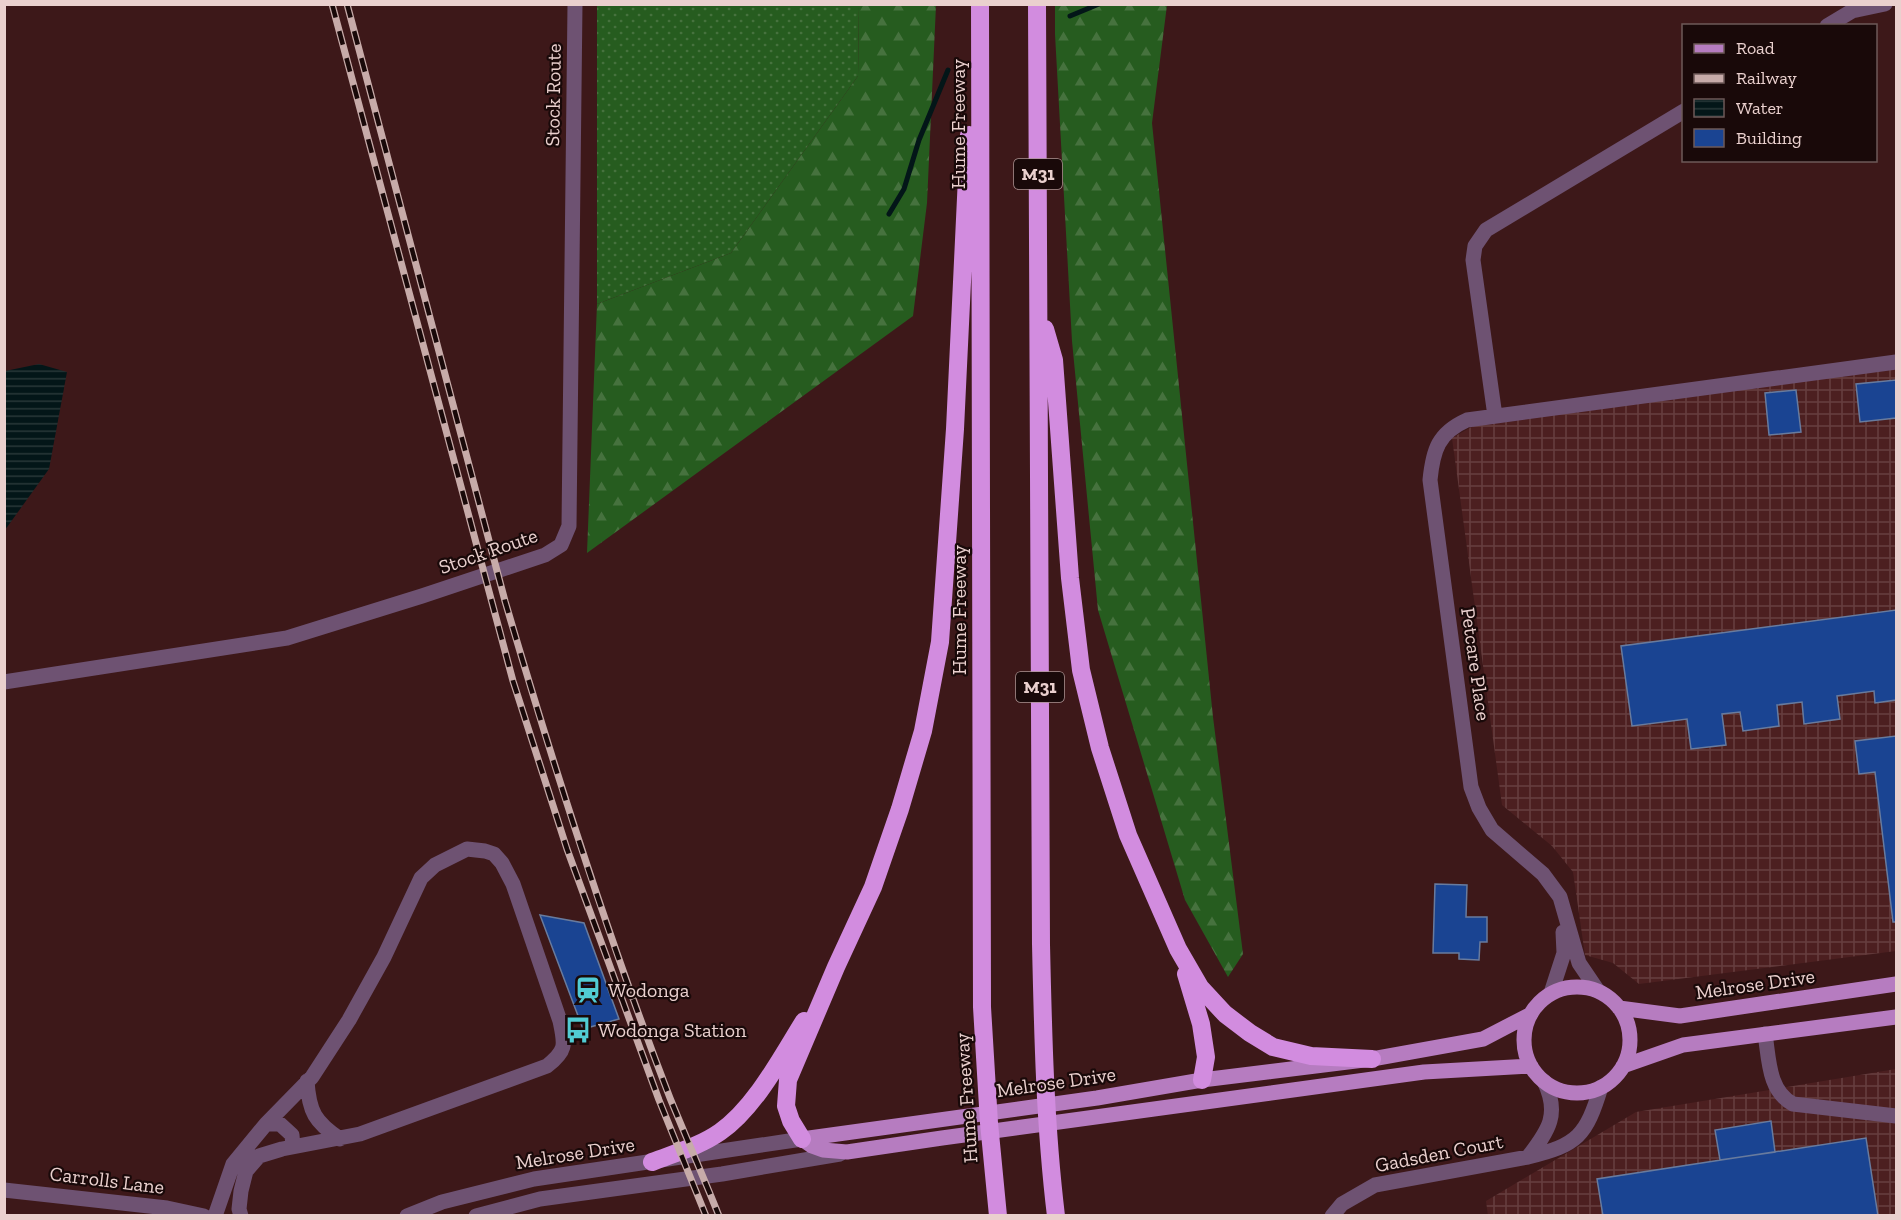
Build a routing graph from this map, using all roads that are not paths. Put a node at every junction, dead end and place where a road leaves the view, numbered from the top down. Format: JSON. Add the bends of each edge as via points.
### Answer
{"nodes":[{"id":1,"x":575,"y":4,"type":"edge"},
{"id":2,"x":975,"y":4,"type":"edge"},
{"id":3,"x":980,"y":4,"type":"edge"},
{"id":4,"x":1036,"y":4,"type":"edge"},
{"id":5,"x":1885,"y":4,"type":"edge"},
{"id":6,"x":1830,"y":24,"type":"edge"},
{"id":7,"x":1682,"y":112,"type":"edge"},
{"id":8,"x":1039,"y":310,"type":"junction"},
{"id":9,"x":1896,"y":362,"type":"edge"},
{"id":10,"x":1495,"y":416,"type":"junction"},
{"id":11,"x":4,"y":682,"type":"edge"},
{"id":12,"x":1560,"y":897,"type":"junction"},
{"id":13,"x":1178,"y":949,"type":"junction"},
{"id":14,"x":836,"y":968,"type":"junction"},
{"id":15,"x":1896,"y":984,"type":"edge"},
{"id":16,"x":1598,"y":991,"type":"junction"},
{"id":17,"x":1551,"y":993,"type":"junction"},
{"id":18,"x":1619,"y":1008,"type":"junction"},
{"id":19,"x":1531,"y":1014,"type":"junction"},
{"id":20,"x":1896,"y":1017,"type":"edge"},
{"id":21,"x":1765,"y":1034,"type":"junction"},
{"id":22,"x":1372,"y":1059,"type":"junction"},
{"id":23,"x":1531,"y":1066,"type":"junction"},
{"id":24,"x":1623,"y":1066,"type":"junction"},
{"id":25,"x":1202,"y":1080,"type":"junction"},
{"id":26,"x":1544,"y":1081,"type":"junction"},
{"id":27,"x":307,"y":1082,"type":"junction"},
{"id":28,"x":1601,"y":1087,"type":"junction"},
{"id":29,"x":1168,"y":1107,"type":"junction"},
{"id":30,"x":1896,"y":1116,"type":"edge"},
{"id":31,"x":266,"y":1124,"type":"junction"},
{"id":32,"x":340,"y":1139,"type":"junction"},
{"id":33,"x":802,"y":1139,"type":"junction"},
{"id":34,"x":711,"y":1146,"type":"junction"},
{"id":35,"x":293,"y":1147,"type":"junction"},
{"id":36,"x":847,"y":1152,"type":"junction"},
{"id":37,"x":1528,"y":1157,"type":"junction"},
{"id":38,"x":652,"y":1162,"type":"joint"},
{"id":39,"x":4,"y":1190,"type":"edge"},
{"id":40,"x":204,"y":1215,"type":"edge"},
{"id":41,"x":215,"y":1215,"type":"edge"},
{"id":42,"x":241,"y":1215,"type":"edge"},
{"id":43,"x":407,"y":1215,"type":"edge"},
{"id":44,"x":476,"y":1215,"type":"edge"},
{"id":45,"x":998,"y":1215,"type":"edge"},
{"id":46,"x":1056,"y":1215,"type":"edge"},
{"id":47,"x":1332,"y":1215,"type":"edge"}],
"edges":[{"from":1,"to":11,"type":"street","name":"Stock Route","via":[[569,526],[561,545],[545,555],[287,638]]},
{"from":2,"to":14,"type":"highway","via":[[955,429],[940,642],[923,731],[900,809],[873,887]]},
{"from":3,"to":45,"type":"highway","name":"Hume Freeway","via":[[982,1007]]},
{"from":4,"to":8,"type":"highway","number":"M31"},
{"from":5,"to":6,"type":"street","via":[[1852,11]]},
{"from":7,"to":10,"type":"street","via":[[1486,230],[1475,246],[1473,260]]},
{"from":8,"to":13,"type":"highway","via":[[1054,360],[1081,670],[1100,748],[1128,835]]},
{"from":8,"to":46,"type":"highway","number":"M31","via":[[1041,944],[1044,1064]]},
{"from":9,"to":10,"type":"street"},
{"from":10,"to":12,"type":"street","name":"Petcare Place","via":[[1467,420],[1442,436],[1433,456],[1430,480],[1471,787],[1492,830],[1543,874]]},
{"from":12,"to":16,"type":"street","name":"Petcare Place","via":[[1579,963]]},
{"from":12,"to":17,"type":"street","via":[[1564,953]]},
{"from":13,"to":22,"type":"highway","via":[[1200,987],[1225,1014],[1273,1047],[1311,1056]]},
{"from":13,"to":25,"type":"highway","via":[[1201,1024],[1206,1057]]},
{"from":14,"to":33,"type":"highway","via":[[787,1086],[787,1110]]},
{"from":14,"to":34,"type":"highway","via":[[758,1092]]},
{"from":15,"to":18,"type":"main road","name":"Melrose Drive","via":[[1680,1016]]},
{"from":16,"to":17,"type":"main road","via":[[1574,987]]},
{"from":16,"to":18,"type":"main road"},
{"from":17,"to":19,"type":"main road"},
{"from":18,"to":24,"type":"main road","via":[[1630,1036]]},
{"from":19,"to":22,"type":"main road","name":"Melrose Drive","via":[[1484,1039]]},
{"from":19,"to":23,"type":"main road","via":[[1525,1031],[1525,1049]]},
{"from":20,"to":21,"type":"main road"},
{"from":21,"to":24,"type":"main road","via":[[1683,1045]]},
{"from":21,"to":30,"type":"street","via":[[1773,1080],[1784,1099],[1793,1104]]},
{"from":22,"to":25,"type":"main road","name":"Melrose Drive"},
{"from":23,"to":26,"type":"main road"},
{"from":23,"to":29,"type":"main road","name":"Melrose Drive","via":[[1424,1072]]},
{"from":24,"to":28,"type":"main road"},
{"from":25,"to":29,"type":"main road","via":[[1190,1095]]},
{"from":25,"to":33,"type":"main road","name":"Melrose Drive"},
{"from":26,"to":28,"type":"main road","via":[[1572,1092]]},
{"from":26,"to":37,"type":"street","name":"Gadsden Court","via":[[1550,1093],[1552,1116]]},
{"from":27,"to":31,"type":"street"},
{"from":27,"to":32,"type":"street","via":[[313,1114],[322,1127]]},
{"from":27,"to":32,"type":"street","via":[[349,1020],[421,879],[435,865],[467,849],[494,855],[513,884],[560,1021],[564,1040],[561,1055],[542,1068]]},
{"from":28,"to":37,"type":"street","name":"Gadsden Court","via":[[1579,1136],[1550,1152]]},
{"from":29,"to":36,"type":"main road","name":"Melrose Drive"},
{"from":31,"to":35,"type":"street","via":[[280,1124],[292,1135]]},
{"from":31,"to":41,"type":"street","via":[[233,1164]]},
{"from":32,"to":35,"type":"street"},
{"from":33,"to":34,"type":"street","name":"Melrose Drive"},
{"from":33,"to":36,"type":"main road","via":[[823,1150]]},
{"from":34,"to":38,"type":"highway"},
{"from":35,"to":42,"type":"street","via":[[259,1156],[246,1171]]},
{"from":36,"to":44,"type":"street","name":"Melrose Drive","via":[[529,1201]]},
{"from":37,"to":47,"type":"street","name":"Gadsden Court","via":[[1375,1185],[1342,1204]]},
{"from":38,"to":43,"type":"street","name":"Melrose Drive","via":[[505,1185]]},
{"from":39,"to":40,"type":"street","name":"Carrolls Lane"}]}
